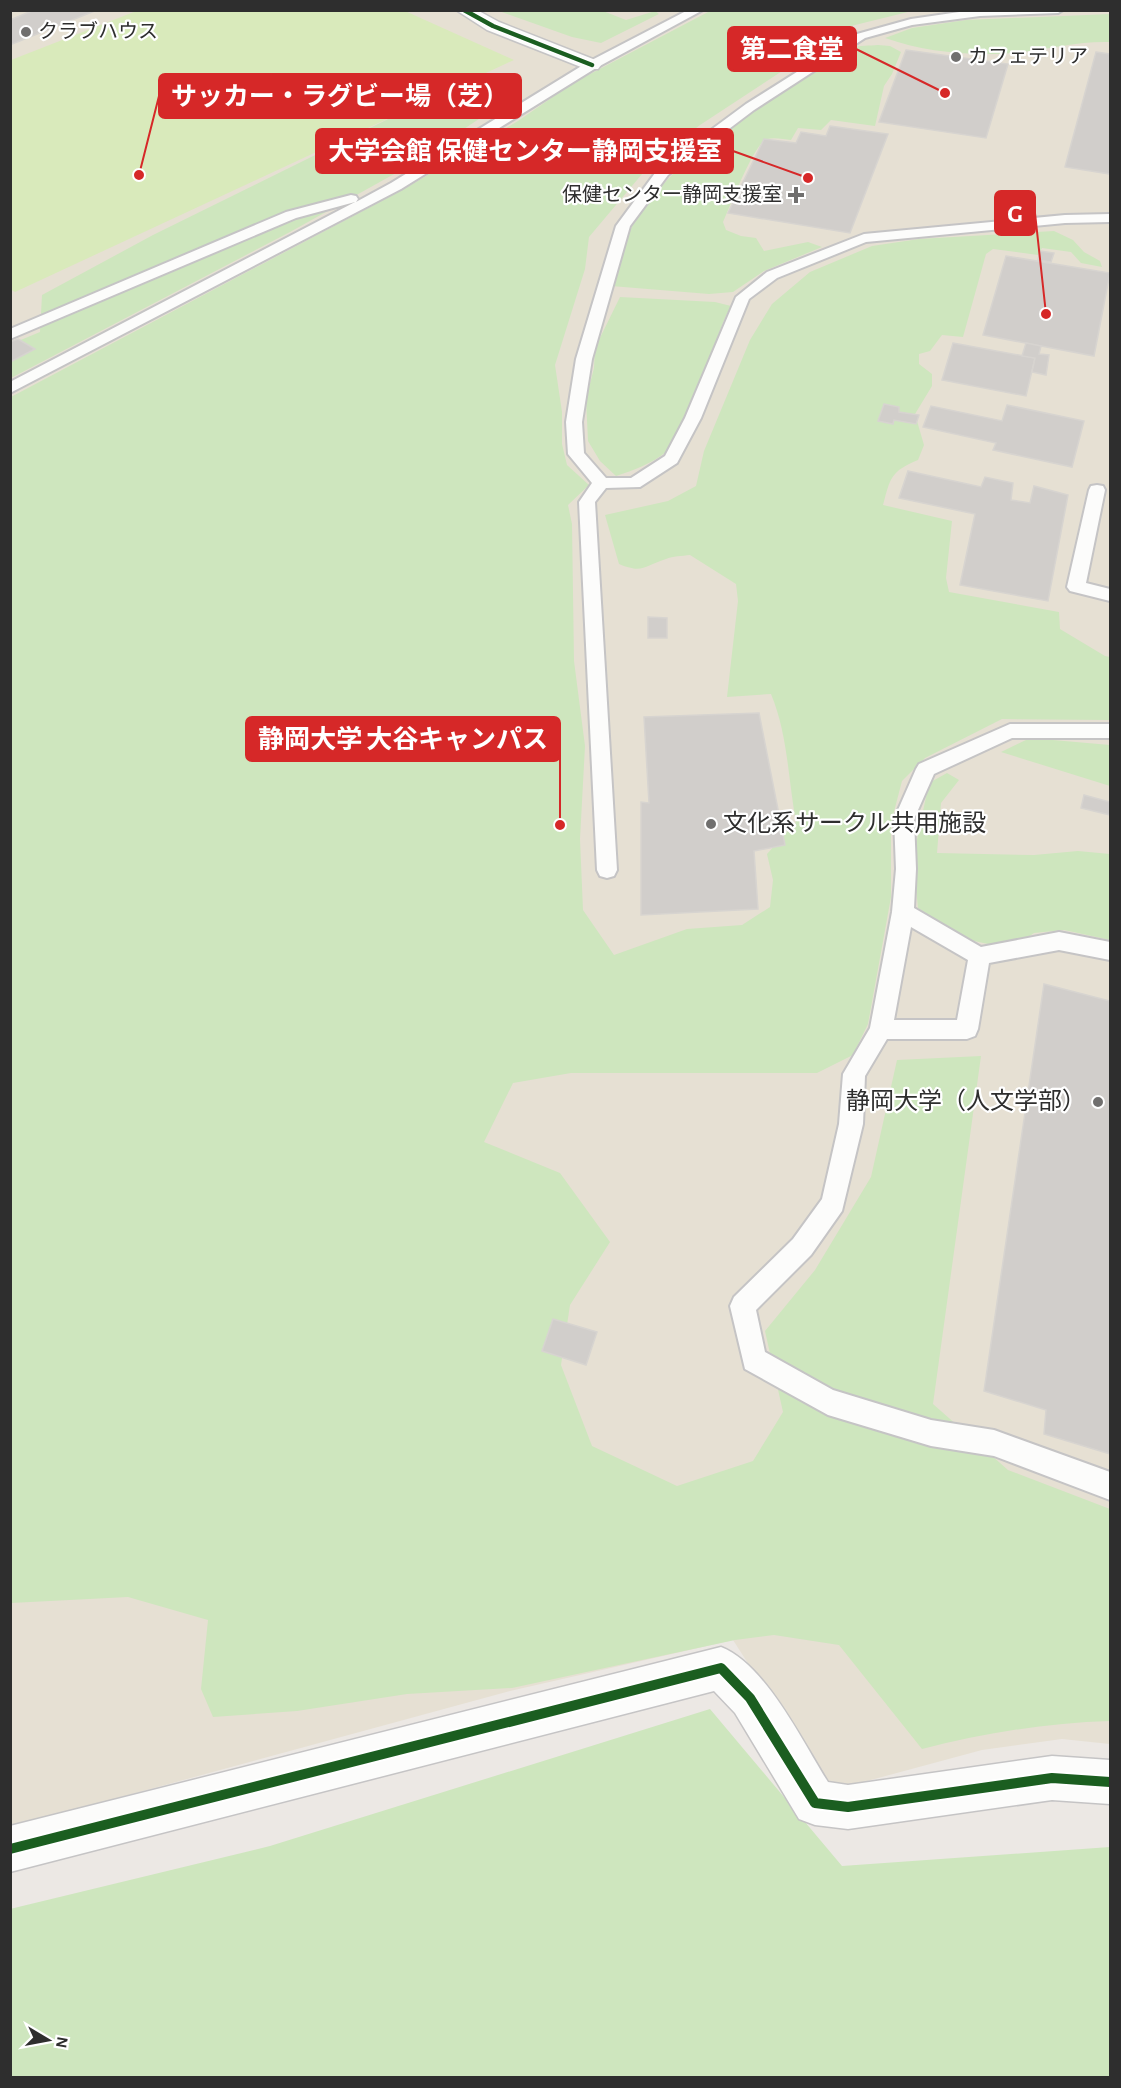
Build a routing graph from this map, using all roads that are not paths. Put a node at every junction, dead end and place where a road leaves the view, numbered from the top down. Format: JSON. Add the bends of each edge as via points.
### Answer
{"nodes":[{"id":1,"x":464,"y":10,"type":"edge"},
{"id":2,"x":698,"y":10,"type":"edge"},
{"id":3,"x":1058,"y":10,"type":"edge"},
{"id":4,"x":592,"y":65,"type":"junction"},
{"id":5,"x":396,"y":186,"type":"junction"},
{"id":6,"x":1110,"y":218,"type":"edge"},
{"id":7,"x":10,"y":336,"type":"edge"},
{"id":8,"x":10,"y":388,"type":"edge"},
{"id":9,"x":601,"y":483,"type":"junction"},
{"id":10,"x":1097,"y":490,"type":"dead end"},
{"id":11,"x":1110,"y":595,"type":"edge"},
{"id":12,"x":1110,"y":731,"type":"edge"},
{"id":13,"x":607,"y":870,"type":"dead end"},
{"id":14,"x":903,"y":912,"type":"junction"},
{"id":15,"x":1110,"y":951,"type":"edge"},
{"id":16,"x":979,"y":956,"type":"junction"},
{"id":17,"x":881,"y":1030,"type":"junction"},
{"id":18,"x":1110,"y":1486,"type":"edge"},
{"id":19,"x":1110,"y":1782,"type":"edge"},
{"id":20,"x":10,"y":1849,"type":"edge"}],
"edges":[{"from":1,"to":4,"type":"street","via":[[493,26]]},
{"from":2,"to":4,"type":"lane"},
{"from":3,"to":9,"type":"lane","via":[[980,12],[911,22],[861,36],[750,107],[663,172],[623,226],[584,359],[574,422],[576,454]]},
{"from":4,"to":5,"type":"lane"},
{"from":5,"to":7,"type":"lane","via":[[291,215]]},
{"from":5,"to":8,"type":"lane"},
{"from":6,"to":9,"type":"lane","via":[[864,238],[772,275],[743,297],[693,418],[671,459],[634,483]]},
{"from":9,"to":13,"type":"lane","via":[[587,502]]},
{"from":10,"to":11,"type":"lane","via":[[1076,587]]},
{"from":12,"to":14,"type":"lane","via":[[1010,731],[926,769],[904,819]]},
{"from":14,"to":16,"type":"lane"},
{"from":14,"to":17,"type":"lane"},
{"from":15,"to":16,"type":"lane","via":[[1059,941]]},
{"from":16,"to":17,"type":"lane","via":[[967,1029]]},
{"from":17,"to":18,"type":"lane","via":[[854,1074],[851,1124],[833,1203],[802,1247],[743,1306],[754,1360],[828,1402],[931,1433],[994,1443]]},
{"from":19,"to":20,"type":"street","via":[[1052,1778],[848,1807],[815,1803],[750,1698],[721,1668]]}]}
